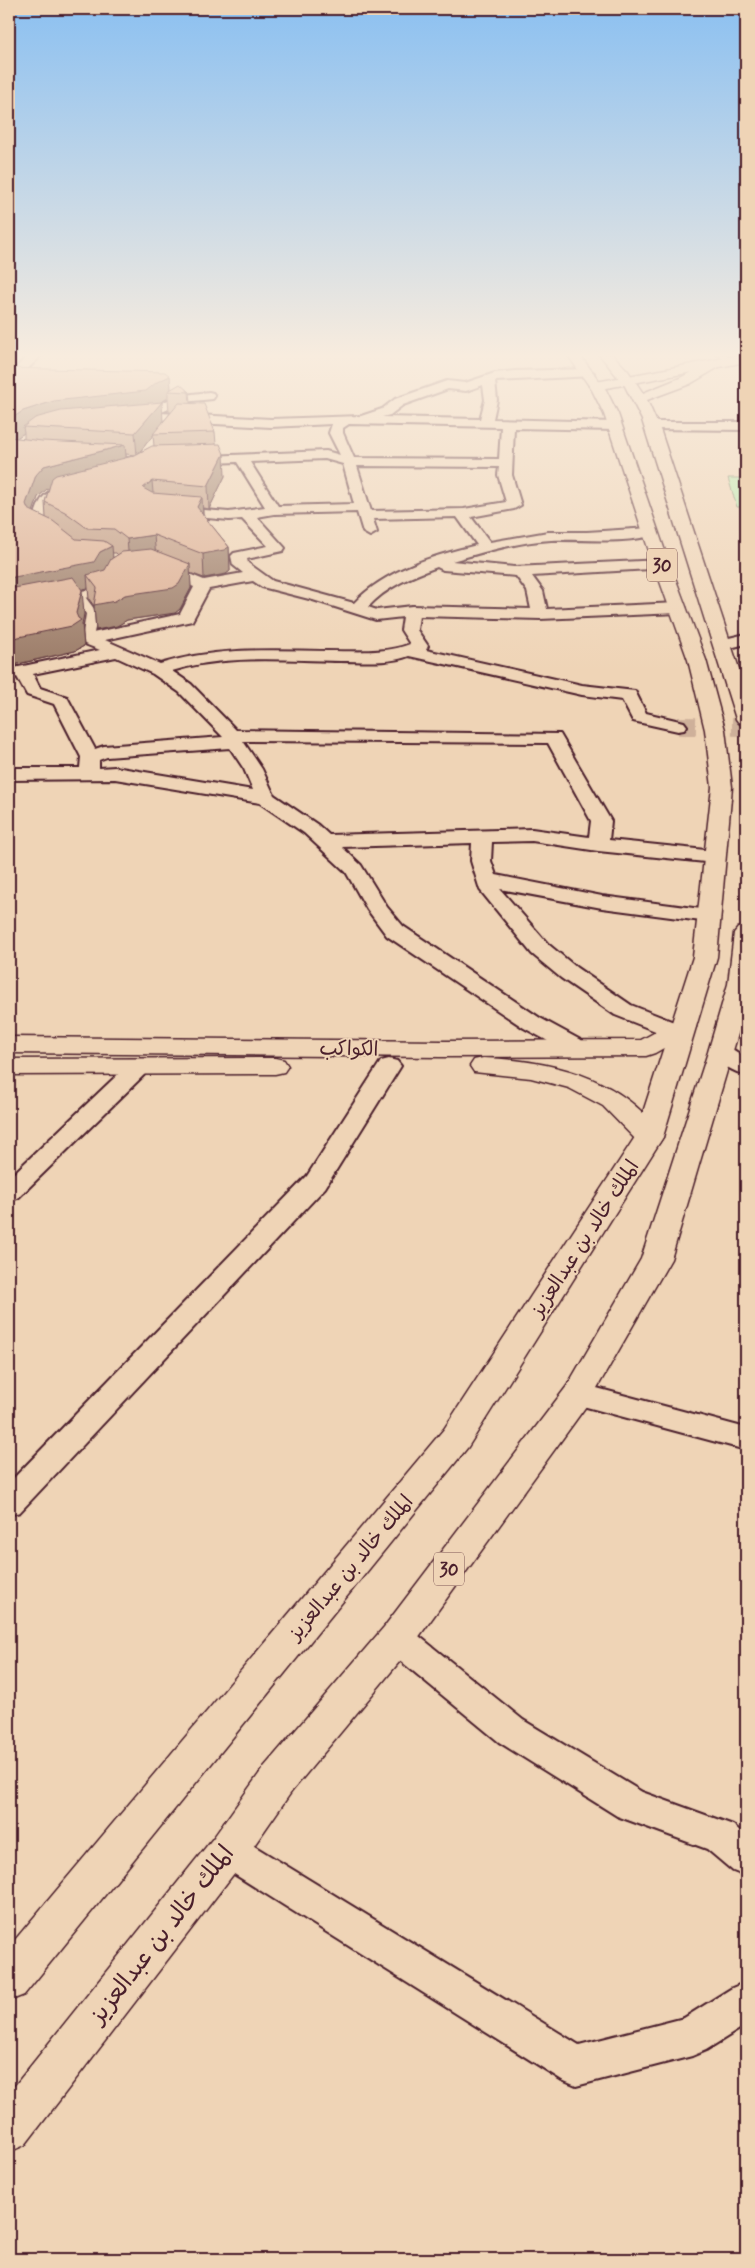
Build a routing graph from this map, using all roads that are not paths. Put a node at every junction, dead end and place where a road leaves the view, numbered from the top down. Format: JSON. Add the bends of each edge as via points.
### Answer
{"nodes":[{"id":1,"x":202,"y":460,"type":"edge"},
{"id":2,"x":242,"y":460,"type":"edge"},
{"id":3,"x":342,"y":460,"type":"edge"},
{"id":4,"x":506,"y":460,"type":"edge"},
{"id":5,"x":626,"y":460,"type":"edge"},
{"id":6,"x":662,"y":460,"type":"edge"},
{"id":7,"x":177,"y":461,"type":"edge"},
{"id":8,"x":349,"y":462,"type":"junction"},
{"id":9,"x":506,"y":463,"type":"junction"},
{"id":10,"x":90,"y":484,"type":"edge"},
{"id":11,"x":154,"y":510,"type":"edge"},
{"id":12,"x":274,"y":510,"type":"junction"},
{"id":13,"x":364,"y":511,"type":"junction"},
{"id":14,"x":465,"y":514,"type":"junction"},
{"id":15,"x":247,"y":515,"type":"junction"},
{"id":16,"x":370,"y":532,"type":"dead end"},
{"id":17,"x":650,"y":532,"type":"junction"},
{"id":18,"x":66,"y":544,"type":"edge"},
{"id":19,"x":486,"y":546,"type":"junction"},
{"id":20,"x":432,"y":564,"type":"junction"},
{"id":21,"x":662,"y":565,"type":"junction"},
{"id":22,"x":148,"y":567,"type":"edge"},
{"id":23,"x":521,"y":572,"type":"junction"},
{"id":24,"x":119,"y":574,"type":"edge"},
{"id":25,"x":254,"y":576,"type":"junction"},
{"id":26,"x":203,"y":585,"type":"junction"},
{"id":27,"x":79,"y":596,"type":"junction"},
{"id":28,"x":9,"y":608,"type":"edge"},
{"id":29,"x":678,"y":608,"type":"junction"},
{"id":30,"x":356,"y":609,"type":"junction"},
{"id":31,"x":412,"y":611,"type":"junction"},
{"id":32,"x":540,"y":614,"type":"junction"},
{"id":33,"x":88,"y":639,"type":"junction"},
{"id":34,"x":746,"y":639,"type":"edge"},
{"id":35,"x":722,"y":645,"type":"junction"},
{"id":36,"x":408,"y":651,"type":"junction"},
{"id":37,"x":117,"y":652,"type":"junction"},
{"id":38,"x":159,"y":670,"type":"junction"},
{"id":39,"x":731,"y":671,"type":"junction"},
{"id":40,"x":16,"y":673,"type":"edge"},
{"id":41,"x":746,"y":688,"type":"edge"},
{"id":42,"x":746,"y":719,"type":"edge"},
{"id":43,"x":678,"y":726,"type":"tunnel mouth"},
{"id":44,"x":232,"y":738,"type":"junction"},
{"id":45,"x":89,"y":765,"type":"junction"},
{"id":46,"x":9,"y":774,"type":"edge"},
{"id":47,"x":266,"y":798,"type":"junction"},
{"id":48,"x":482,"y":836,"type":"junction"},
{"id":49,"x":325,"y":841,"type":"junction"},
{"id":50,"x":598,"y":845,"type":"junction"},
{"id":51,"x":715,"y":857,"type":"junction"},
{"id":52,"x":486,"y":879,"type":"junction"},
{"id":53,"x":709,"y":916,"type":"junction"},
{"id":54,"x":746,"y":933,"type":"edge"},
{"id":55,"x":743,"y":985,"type":"edge"},
{"id":56,"x":680,"y":1029,"type":"junction"},
{"id":57,"x":9,"y":1045,"type":"edge"},
{"id":58,"x":578,"y":1048,"type":"junction"},
{"id":59,"x":734,"y":1060,"type":"edge"},
{"id":60,"x":389,"y":1066,"type":"junction"},
{"id":61,"x":9,"y":1067,"type":"edge"},
{"id":62,"x":139,"y":1067,"type":"junction"},
{"id":63,"x":649,"y":1137,"type":"junction"},
{"id":64,"x":9,"y":1192,"type":"edge"},
{"id":65,"x":578,"y":1394,"type":"junction"},
{"id":66,"x":746,"y":1439,"type":"edge"},
{"id":67,"x":9,"y":1503,"type":"edge"},
{"id":68,"x":397,"y":1638,"type":"junction"},
{"id":69,"x":228,"y":1850,"type":"junction"},
{"id":70,"x":746,"y":1858,"type":"edge"},
{"id":71,"x":9,"y":1980,"type":"edge"},
{"id":72,"x":746,"y":2002,"type":"edge"},
{"id":73,"x":9,"y":2128,"type":"edge"}],
"edges":[{"from":1,"to":7,"type":"street"},
{"from":2,"to":12,"type":"street"},
{"from":3,"to":8,"type":"street"},
{"from":4,"to":9,"type":"street"},
{"from":5,"to":17,"type":"main road","name":"الملك خالد بن عبدالعزيز","number":"30"},
{"from":6,"to":35,"type":"main road","number":"30"},
{"from":8,"to":9,"type":"street"},
{"from":8,"to":13,"type":"street"},
{"from":9,"to":14,"type":"street","via":[[505,475],[514,506]]},
{"from":10,"to":18,"type":"street","via":[[53,493],[43,507],[37,528]]},
{"from":11,"to":15,"type":"street"},
{"from":12,"to":13,"type":"street"},
{"from":12,"to":15,"type":"street"},
{"from":13,"to":14,"type":"street"},
{"from":13,"to":16,"type":"street"},
{"from":14,"to":19,"type":"street","via":[[464,519]]},
{"from":15,"to":25,"type":"street","via":[[278,548],[239,556],[241,565]]},
{"from":17,"to":19,"type":"street","via":[[548,536]]},
{"from":17,"to":21,"type":"main road","name":"الملك خالد بن عبدالعزيز","number":"30"},
{"from":19,"to":20,"type":"street"},
{"from":20,"to":23,"type":"street"},
{"from":20,"to":30,"type":"street","via":[[399,575],[362,601]]},
{"from":21,"to":23,"type":"street"},
{"from":21,"to":29,"type":"main road","name":"الملك خالد بن عبدالعزيز","number":"30"},
{"from":22,"to":26,"type":"street","via":[[155,566]]},
{"from":23,"to":32,"type":"street","via":[[535,591]]},
{"from":24,"to":27,"type":"street","via":[[107,580],[103,591]]},
{"from":25,"to":26,"type":"street"},
{"from":25,"to":30,"type":"street","via":[[268,584]]},
{"from":26,"to":33,"type":"street","via":[[186,618]]},
{"from":27,"to":28,"type":"street"},
{"from":27,"to":33,"type":"street","via":[[92,614]]},
{"from":29,"to":32,"type":"street"},
{"from":29,"to":51,"type":"main road","name":"الملك خالد بن عبدالعزيز","number":"30","via":[[697,660],[714,730],[722,787]]},
{"from":30,"to":31,"type":"street","via":[[376,615]]},
{"from":31,"to":32,"type":"street"},
{"from":31,"to":36,"type":"street","via":[[409,630],[420,646]]},
{"from":33,"to":37,"type":"street"},
{"from":34,"to":35,"type":"street"},
{"from":35,"to":39,"type":"main road","number":"30"},
{"from":36,"to":38,"type":"street","via":[[362,656],[230,655],[191,660]]},
{"from":36,"to":43,"type":"street","via":[[582,690],[629,695],[639,717]]},
{"from":37,"to":38,"type":"street"},
{"from":37,"to":40,"type":"street"},
{"from":38,"to":44,"type":"street","via":[[185,688]]},
{"from":39,"to":41,"type":"street"},
{"from":39,"to":42,"type":"main road","number":"30"},
{"from":40,"to":45,"type":"street","via":[[33,691],[61,701]]},
{"from":44,"to":45,"type":"street","via":[[104,752]]},
{"from":44,"to":47,"type":"street","via":[[254,769]]},
{"from":44,"to":50,"type":"street","via":[[554,738],[601,821]]},
{"from":45,"to":46,"type":"street"},
{"from":45,"to":47,"type":"street","via":[[115,773]]},
{"from":47,"to":49,"type":"street"},
{"from":48,"to":49,"type":"street"},
{"from":48,"to":50,"type":"street","via":[[532,835]]},
{"from":48,"to":52,"type":"street","via":[[481,861]]},
{"from":49,"to":58,"type":"street","via":[[354,869],[395,931],[532,1023]]},
{"from":50,"to":51,"type":"street"},
{"from":51,"to":53,"type":"main road","name":"الملك خالد بن عبدالعزيز","number":"30"},
{"from":52,"to":53,"type":"street","via":[[602,902]]},
{"from":52,"to":56,"type":"street","via":[[490,890],[514,920],[540,949],[569,973],[624,1010]]},
{"from":53,"to":56,"type":"main road","name":"الملك خالد بن عبدالعزيز","number":"30","via":[[705,957]]},
{"from":54,"to":55,"type":"main road","name":"الملك خالد بن عبدالعزيز","number":"30"},
{"from":55,"to":59,"type":"main road","name":"الملك خالد بن عبدالعزيز","number":"30"},
{"from":56,"to":58,"type":"main road","name":"الكواكب","via":[[646,1048]]},
{"from":56,"to":63,"type":"main road","name":"الملك خالد بن عبدالعزيز","number":"30"},
{"from":57,"to":58,"type":"main road","name":"الكواكب"},
{"from":59,"to":65,"type":"main road","name":"الملك خالد بن عبدالعزيز","number":"30","via":[[656,1259]]},
{"from":60,"to":62,"type":"main road","name":"الكواكب"},
{"from":60,"to":63,"type":"main road","name":"الكواكب","via":[[507,1066],[564,1076],[609,1098]]},
{"from":60,"to":67,"type":"street","via":[[316,1182]]},
{"from":61,"to":62,"type":"main road","name":"الكواكب"},
{"from":62,"to":64,"type":"street"},
{"from":63,"to":71,"type":"main road","name":"الملك خالد بن عبدالعزيز","number":"30","via":[[456,1438]]},
{"from":65,"to":66,"type":"street"},
{"from":65,"to":68,"type":"main road","name":"الملك خالد بن عبدالعزيز","number":"30"},
{"from":68,"to":69,"type":"main road","name":"الملك خالد بن عبدالعزيز","number":"30","via":[[278,1779]]},
{"from":68,"to":70,"type":"street","via":[[511,1731],[630,1804],[720,1837]]},
{"from":69,"to":72,"type":"street","via":[[576,2066],[692,2036]]},
{"from":69,"to":73,"type":"main road","name":"الملك خالد بن عبدالعزيز","number":"30"}]}
